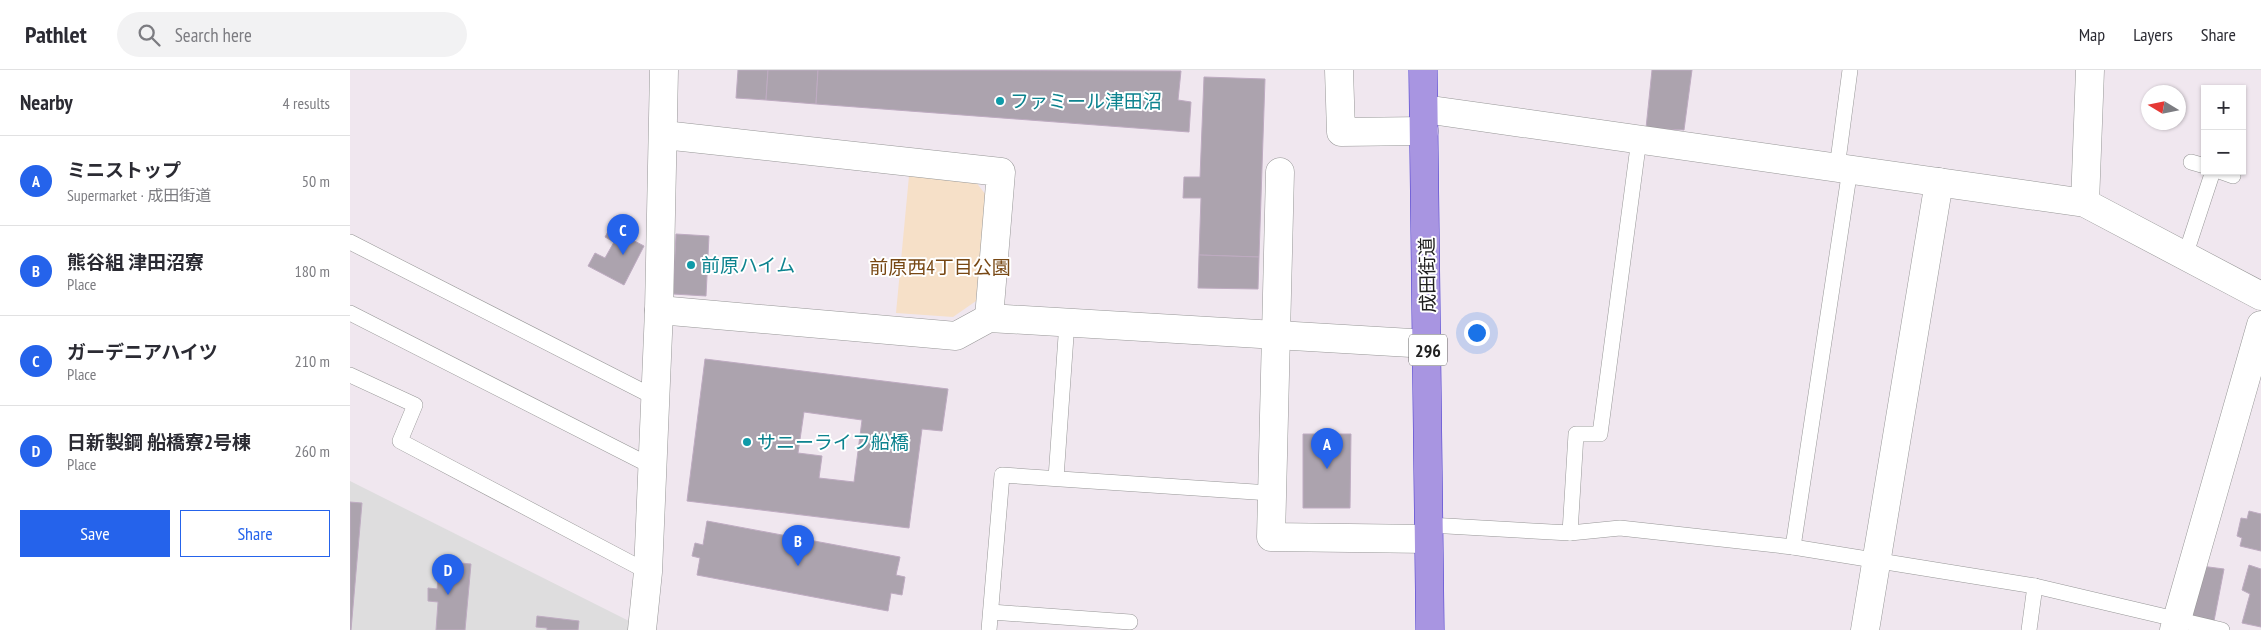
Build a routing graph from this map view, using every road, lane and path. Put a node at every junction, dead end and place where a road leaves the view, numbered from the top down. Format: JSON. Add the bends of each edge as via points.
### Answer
{"nodes":[{"id":1,"x":664,"y":70,"type":"edge"},
{"id":2,"x":1339,"y":70,"type":"edge"},
{"id":3,"x":1423,"y":70,"type":"edge"},
{"id":4,"x":1850,"y":70,"type":"edge"},
{"id":5,"x":2090,"y":70,"type":"edge"},
{"id":6,"x":1424,"y":120,"type":"junction"},
{"id":7,"x":664,"y":136,"type":"junction"},
{"id":8,"x":1640,"y":139,"type":"junction"},
{"id":9,"x":1844,"y":169,"type":"junction"},
{"id":10,"x":1280,"y":172,"type":"dead end"},
{"id":11,"x":2212,"y":175,"type":"edge"},
{"id":12,"x":1939,"y":182,"type":"junction"},
{"id":13,"x":2085,"y":203,"type":"junction"},
{"id":14,"x":350,"y":242,"type":"edge"},
{"id":15,"x":2185,"y":256,"type":"junction"},
{"id":16,"x":2261,"y":296,"type":"edge"},
{"id":17,"x":659,"y":310,"type":"junction"},
{"id":18,"x":350,"y":313,"type":"edge"},
{"id":19,"x":989,"y":318,"type":"junction"},
{"id":20,"x":1066,"y":322,"type":"junction"},
{"id":21,"x":2261,"y":325,"type":"edge"},
{"id":22,"x":1277,"y":336,"type":"junction"},
{"id":23,"x":1428,"y":344,"type":"junction"},
{"id":24,"x":350,"y":375,"type":"edge"},
{"id":25,"x":654,"y":398,"type":"junction"},
{"id":26,"x":653,"y":467,"type":"junction"},
{"id":27,"x":1056,"y":478,"type":"junction"},
{"id":28,"x":1270,"y":493,"type":"junction"},
{"id":29,"x":1429,"y":532,"type":"junction"},
{"id":30,"x":1570,"y":533,"type":"junction"},
{"id":31,"x":1793,"y":547,"type":"junction"},
{"id":32,"x":1876,"y":561,"type":"junction"},
{"id":33,"x":648,"y":572,"type":"junction"},
{"id":34,"x":2035,"y":586,"type":"junction"},
{"id":35,"x":991,"y":612,"type":"junction"},
{"id":36,"x":1130,"y":622,"type":"dead end"},
{"id":37,"x":2176,"y":624,"type":"edge"},
{"id":38,"x":642,"y":630,"type":"edge"},
{"id":39,"x":989,"y":630,"type":"edge"},
{"id":40,"x":1430,"y":630,"type":"edge"},
{"id":41,"x":1865,"y":630,"type":"edge"},
{"id":42,"x":2029,"y":630,"type":"edge"},
{"id":43,"x":2222,"y":630,"type":"edge"}],
"edges":[{"from":1,"to":7,"type":"street"},
{"from":2,"to":6,"type":"street","via":[[1340,132]]},
{"from":3,"to":6,"type":"highway","name":"成田街道","number":"296"},
{"from":4,"to":9,"type":"lane"},
{"from":5,"to":13,"type":"street"},
{"from":6,"to":8,"type":"street"},
{"from":6,"to":23,"type":"highway","name":"成田街道","number":"296"},
{"from":7,"to":17,"type":"street"},
{"from":7,"to":19,"type":"street","via":[[1001,172]]},
{"from":8,"to":9,"type":"street"},
{"from":8,"to":30,"type":"lane","via":[[1600,434],[1576,434]]},
{"from":9,"to":12,"type":"street"},
{"from":9,"to":31,"type":"lane"},
{"from":10,"to":22,"type":"street"},
{"from":11,"to":15,"type":"lane"},
{"from":12,"to":13,"type":"street"},
{"from":12,"to":32,"type":"street"},
{"from":13,"to":15,"type":"street"},
{"from":14,"to":25,"type":"lane"},
{"from":15,"to":16,"type":"street"},
{"from":17,"to":19,"type":"street","via":[[956,336]]},
{"from":17,"to":25,"type":"street"},
{"from":18,"to":26,"type":"lane"},
{"from":19,"to":20,"type":"street"},
{"from":20,"to":22,"type":"street"},
{"from":20,"to":27,"type":"lane"},
{"from":21,"to":37,"type":"street"},
{"from":22,"to":23,"type":"street"},
{"from":22,"to":28,"type":"street"},
{"from":23,"to":29,"type":"highway","name":"成田街道","number":"296"},
{"from":24,"to":33,"type":"lane","via":[[414,405],[400,441]]},
{"from":25,"to":26,"type":"street"},
{"from":26,"to":33,"type":"street"},
{"from":27,"to":28,"type":"lane"},
{"from":27,"to":35,"type":"lane","via":[[1002,475]]},
{"from":28,"to":29,"type":"street","via":[[1271,537]]},
{"from":29,"to":30,"type":"lane"},
{"from":29,"to":40,"type":"highway","name":"成田街道","number":"296"},
{"from":30,"to":31,"type":"lane","via":[[1620,528]]},
{"from":31,"to":32,"type":"lane"},
{"from":32,"to":34,"type":"lane"},
{"from":32,"to":41,"type":"street"},
{"from":33,"to":38,"type":"street"},
{"from":34,"to":37,"type":"lane"},
{"from":34,"to":42,"type":"lane"},
{"from":35,"to":36,"type":"lane"},
{"from":35,"to":39,"type":"lane"},
{"from":37,"to":43,"type":"lane"}]}
